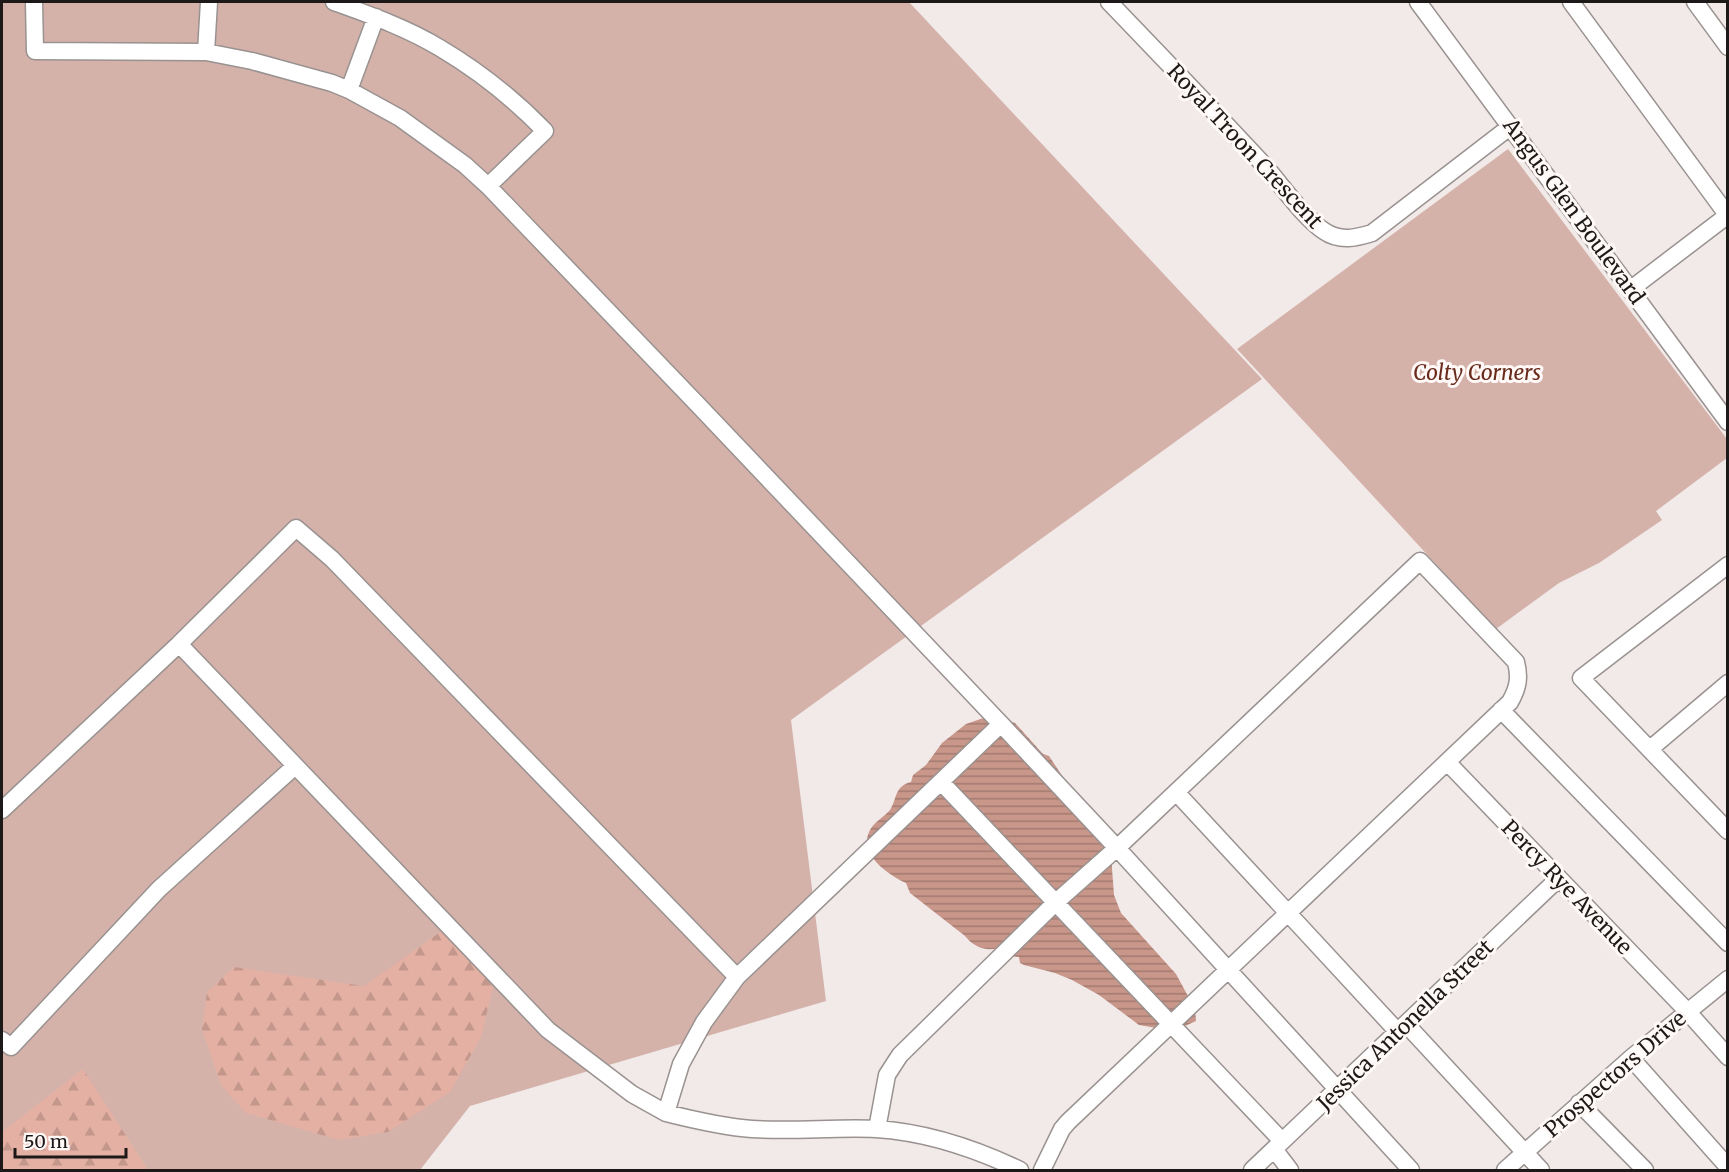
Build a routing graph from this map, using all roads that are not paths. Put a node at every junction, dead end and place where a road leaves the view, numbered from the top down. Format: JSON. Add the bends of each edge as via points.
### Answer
{"nodes":[{"id":1,"x":34,"y":2,"type":"edge"},
{"id":2,"x":209,"y":2,"type":"edge"},
{"id":3,"x":334,"y":2,"type":"edge"},
{"id":4,"x":1109,"y":2,"type":"edge"},
{"id":5,"x":1418,"y":2,"type":"edge"},
{"id":6,"x":1571,"y":2,"type":"edge"},
{"id":7,"x":1695,"y":2,"type":"edge"},
{"id":8,"x":376,"y":17,"type":"junction"},
{"id":9,"x":1728,"y":47,"type":"edge"},
{"id":10,"x":206,"y":52,"type":"junction"},
{"id":11,"x":349,"y":90,"type":"junction"},
{"id":12,"x":1511,"y":126,"type":"junction"},
{"id":13,"x":488,"y":186,"type":"junction"},
{"id":14,"x":1727,"y":216,"type":"edge"},
{"id":15,"x":1631,"y":289,"type":"junction"},
{"id":16,"x":1728,"y":422,"type":"edge"},
{"id":17,"x":1728,"y":566,"type":"edge"},
{"id":18,"x":179,"y":644,"type":"junction"},
{"id":19,"x":1728,"y":683,"type":"edge"},
{"id":20,"x":1501,"y":710,"type":"junction"},
{"id":21,"x":1000,"y":724,"type":"junction"},
{"id":22,"x":1650,"y":749,"type":"junction"},
{"id":23,"x":1448,"y":763,"type":"junction"},
{"id":24,"x":295,"y":766,"type":"junction"},
{"id":25,"x":941,"y":782,"type":"junction"},
{"id":26,"x":1176,"y":792,"type":"junction"},
{"id":27,"x":2,"y":810,"type":"edge"},
{"id":28,"x":1728,"y":831,"type":"edge"},
{"id":29,"x":1118,"y":848,"type":"junction"},
{"id":30,"x":1559,"y":878,"type":"junction"},
{"id":31,"x":1055,"y":903,"type":"junction"},
{"id":32,"x":1288,"y":912,"type":"junction"},
{"id":33,"x":1728,"y":943,"type":"edge"},
{"id":34,"x":1227,"y":969,"type":"junction"},
{"id":35,"x":737,"y":977,"type":"junction"},
{"id":36,"x":1728,"y":979,"type":"edge"},
{"id":37,"x":1687,"y":1011,"type":"junction"},
{"id":38,"x":1170,"y":1024,"type":"junction"},
{"id":39,"x":1402,"y":1028,"type":"junction"},
{"id":40,"x":2,"y":1040,"type":"edge"},
{"id":41,"x":1728,"y":1057,"type":"edge"},
{"id":42,"x":1631,"y":1058,"type":"junction"},
{"id":43,"x":1337,"y":1090,"type":"junction"},
{"id":44,"x":1579,"y":1103,"type":"junction"},
{"id":45,"x":666,"y":1113,"type":"junction"},
{"id":46,"x":877,"y":1129,"type":"junction"},
{"id":47,"x":1278,"y":1145,"type":"junction"},
{"id":48,"x":1524,"y":1153,"type":"junction"},
{"id":49,"x":1728,"y":1167,"type":"edge"},
{"id":50,"x":1020,"y":1170,"type":"edge"},
{"id":51,"x":1042,"y":1170,"type":"edge"},
{"id":52,"x":1252,"y":1170,"type":"edge"},
{"id":53,"x":1290,"y":1170,"type":"edge"},
{"id":54,"x":1411,"y":1170,"type":"edge"},
{"id":55,"x":1505,"y":1170,"type":"edge"},
{"id":56,"x":1541,"y":1170,"type":"edge"},
{"id":57,"x":1645,"y":1170,"type":"edge"}],
"edges":[{"from":1,"to":10,"type":"street","via":[[35,51]]},
{"from":2,"to":10,"type":"street"},
{"from":3,"to":8,"type":"street"},
{"from":4,"to":12,"type":"street","name":"Royal Troon Crescent","via":[[1309,218],[1325,232],[1343,239],[1372,232]]},
{"from":5,"to":12,"type":"street","name":"Angus Glen Boulevard"},
{"from":6,"to":14,"type":"street"},
{"from":7,"to":9,"type":"street"},
{"from":8,"to":11,"type":"street"},
{"from":8,"to":13,"type":"street","via":[[440,48],[518,104],[545,132]]},
{"from":10,"to":11,"type":"street","via":[[252,60]]},
{"from":11,"to":13,"type":"street","via":[[400,118]]},
{"from":12,"to":15,"type":"street","name":"Angus Glen Boulevard"},
{"from":13,"to":21,"type":"street"},
{"from":14,"to":15,"type":"street"},
{"from":15,"to":16,"type":"street","name":"Angus Glen Boulevard"},
{"from":17,"to":22,"type":"street","via":[[1581,678]]},
{"from":18,"to":24,"type":"street"},
{"from":18,"to":27,"type":"street"},
{"from":18,"to":35,"type":"street","via":[[296,528],[332,560]]},
{"from":19,"to":22,"type":"street"},
{"from":20,"to":23,"type":"street"},
{"from":20,"to":26,"type":"street","via":[[1517,688],[1516,662],[1420,561]]},
{"from":20,"to":33,"type":"street"},
{"from":21,"to":25,"type":"street"},
{"from":21,"to":29,"type":"street"},
{"from":22,"to":28,"type":"street"},
{"from":23,"to":30,"type":"street","name":"Percy Rye Avenue"},
{"from":23,"to":32,"type":"street"},
{"from":24,"to":40,"type":"street","via":[[159,889],[11,1047]]},
{"from":24,"to":45,"type":"street","via":[[548,1030],[632,1094]]},
{"from":25,"to":31,"type":"street"},
{"from":25,"to":35,"type":"street"},
{"from":26,"to":29,"type":"street"},
{"from":26,"to":32,"type":"street"},
{"from":29,"to":31,"type":"street"},
{"from":29,"to":34,"type":"street"},
{"from":30,"to":37,"type":"street","name":"Percy Rye Avenue"},
{"from":30,"to":39,"type":"street","name":"Jessica Antonella Street"},
{"from":31,"to":38,"type":"street"},
{"from":31,"to":46,"type":"street","via":[[900,1055],[887,1076]]},
{"from":32,"to":34,"type":"street"},
{"from":32,"to":39,"type":"street"},
{"from":34,"to":38,"type":"street"},
{"from":34,"to":43,"type":"street"},
{"from":35,"to":45,"type":"street","via":[[681,1064]]},
{"from":36,"to":37,"type":"street","name":"Prospectors Drive"},
{"from":37,"to":41,"type":"street","name":"Percy Rye Avenue"},
{"from":37,"to":42,"type":"street","name":"Prospectors Drive"},
{"from":38,"to":47,"type":"street"},
{"from":38,"to":51,"type":"street","via":[[1068,1122]]},
{"from":39,"to":43,"type":"street","name":"Jessica Antonella Street"},
{"from":39,"to":48,"type":"street"},
{"from":42,"to":44,"type":"street","name":"Prospectors Drive"},
{"from":42,"to":49,"type":"street"},
{"from":43,"to":47,"type":"street","name":"Jessica Antonella Street"},
{"from":43,"to":54,"type":"street"},
{"from":44,"to":48,"type":"street","name":"Prospectors Drive"},
{"from":44,"to":57,"type":"street"},
{"from":45,"to":46,"type":"street","via":[[752,1129]]},
{"from":46,"to":50,"type":"street","via":[[951,1143]]},
{"from":47,"to":52,"type":"street","name":"Jessica Antonella Street"},
{"from":47,"to":53,"type":"street"},
{"from":48,"to":55,"type":"street","name":"Prospectors Drive"},
{"from":48,"to":56,"type":"street"}]}
